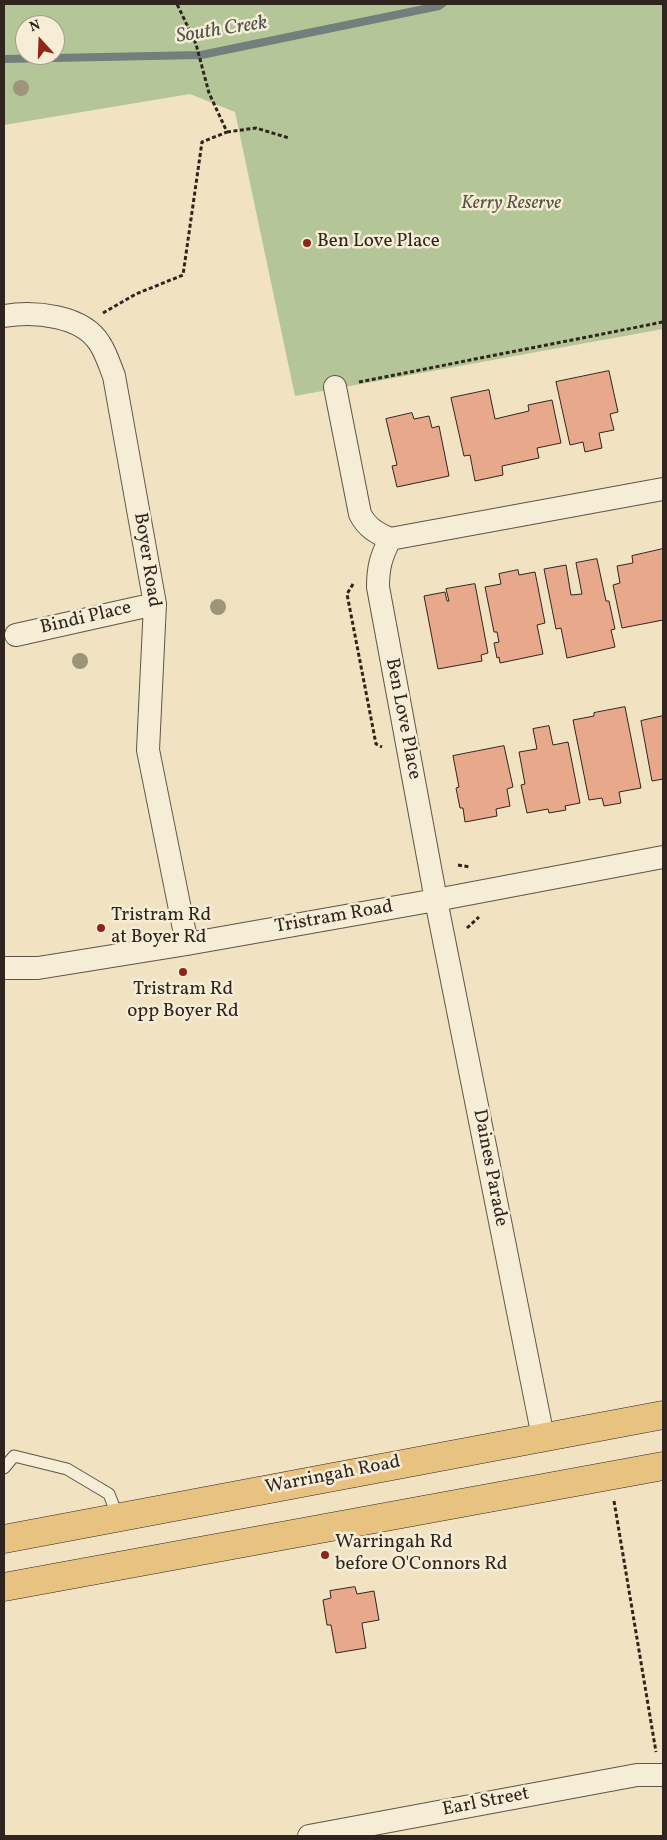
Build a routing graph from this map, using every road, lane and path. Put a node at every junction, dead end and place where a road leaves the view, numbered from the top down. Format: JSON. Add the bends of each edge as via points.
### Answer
{"nodes":[{"id":1,"x":177,"y":4,"type":"edge"},
{"id":2,"x":227,"y":132,"type":"junction"},
{"id":3,"x":288,"y":138,"type":"dead end"},
{"id":4,"x":4,"y":316,"type":"edge"},
{"id":5,"x":663,"y":322,"type":"edge"},
{"id":6,"x":80,"y":325,"type":"junction"},
{"id":7,"x":356,"y":383,"type":"dead end"},
{"id":8,"x":334,"y":387,"type":"dead end"},
{"id":9,"x":663,"y":489,"type":"edge"},
{"id":10,"x":390,"y":539,"type":"junction"},
{"id":11,"x":155,"y":604,"type":"junction"},
{"id":12,"x":16,"y":635,"type":"dead end"},
{"id":13,"x":663,"y":857,"type":"edge"},
{"id":14,"x":436,"y":900,"type":"junction"},
{"id":15,"x":486,"y":912,"type":"dead end"},
{"id":16,"x":467,"y":929,"type":"dead end"},
{"id":17,"x":187,"y":944,"type":"junction"},
{"id":18,"x":4,"y":968,"type":"edge"},
{"id":19,"x":663,"y":1415,"type":"edge"},
{"id":20,"x":543,"y":1437,"type":"junction"},
{"id":21,"x":663,"y":1466,"type":"edge"},
{"id":22,"x":4,"y":1468,"type":"edge"},
{"id":23,"x":614,"y":1501,"type":"dead end"},
{"id":24,"x":118,"y":1517,"type":"junction"},
{"id":25,"x":4,"y":1539,"type":"edge"},
{"id":26,"x":4,"y":1587,"type":"edge"},
{"id":27,"x":662,"y":1775,"type":"edge"},
{"id":28,"x":309,"y":1836,"type":"edge"}],
"edges":[{"from":1,"to":2,"type":"path","via":[[196,44],[209,93]]},
{"from":2,"to":3,"type":"path","via":[[256,128]]},
{"from":2,"to":6,"type":"path","via":[[202,142],[183,275],[136,294]]},
{"from":4,"to":6,"type":"street","name":"Boyer Road","via":[[50,315]]},
{"from":5,"to":7,"type":"path"},
{"from":6,"to":11,"type":"street","name":"Boyer Road","via":[[100,343],[114,376]]},
{"from":8,"to":10,"type":"street","via":[[360,514],[366,525]]},
{"from":9,"to":10,"type":"street"},
{"from":10,"to":14,"type":"street","name":"Ben Love Place","via":[[378,568],[378,587]]},
{"from":11,"to":12,"type":"street","name":"Bindi Place"},
{"from":11,"to":17,"type":"street","name":"Boyer Road","via":[[148,750]]},
{"from":13,"to":14,"type":"street","name":"Tristram Road"},
{"from":14,"to":17,"type":"street","name":"Tristram Road"},
{"from":14,"to":20,"type":"street","name":"Daines Parade"},
{"from":15,"to":16,"type":"path"},
{"from":17,"to":18,"type":"street","name":"Tristram Road","via":[[38,968]]},
{"from":19,"to":20,"type":"highway","name":"Warringah Road"},
{"from":20,"to":24,"type":"highway","name":"Warringah Road"},
{"from":21,"to":26,"type":"highway"},
{"from":22,"to":24,"type":"lane","via":[[14,1456],[67,1469],[109,1494]]},
{"from":23,"to":27,"type":"path"},
{"from":24,"to":25,"type":"highway","name":"Warringah Road"},
{"from":27,"to":28,"type":"street","name":"Earl Street","via":[[637,1775]]}]}
